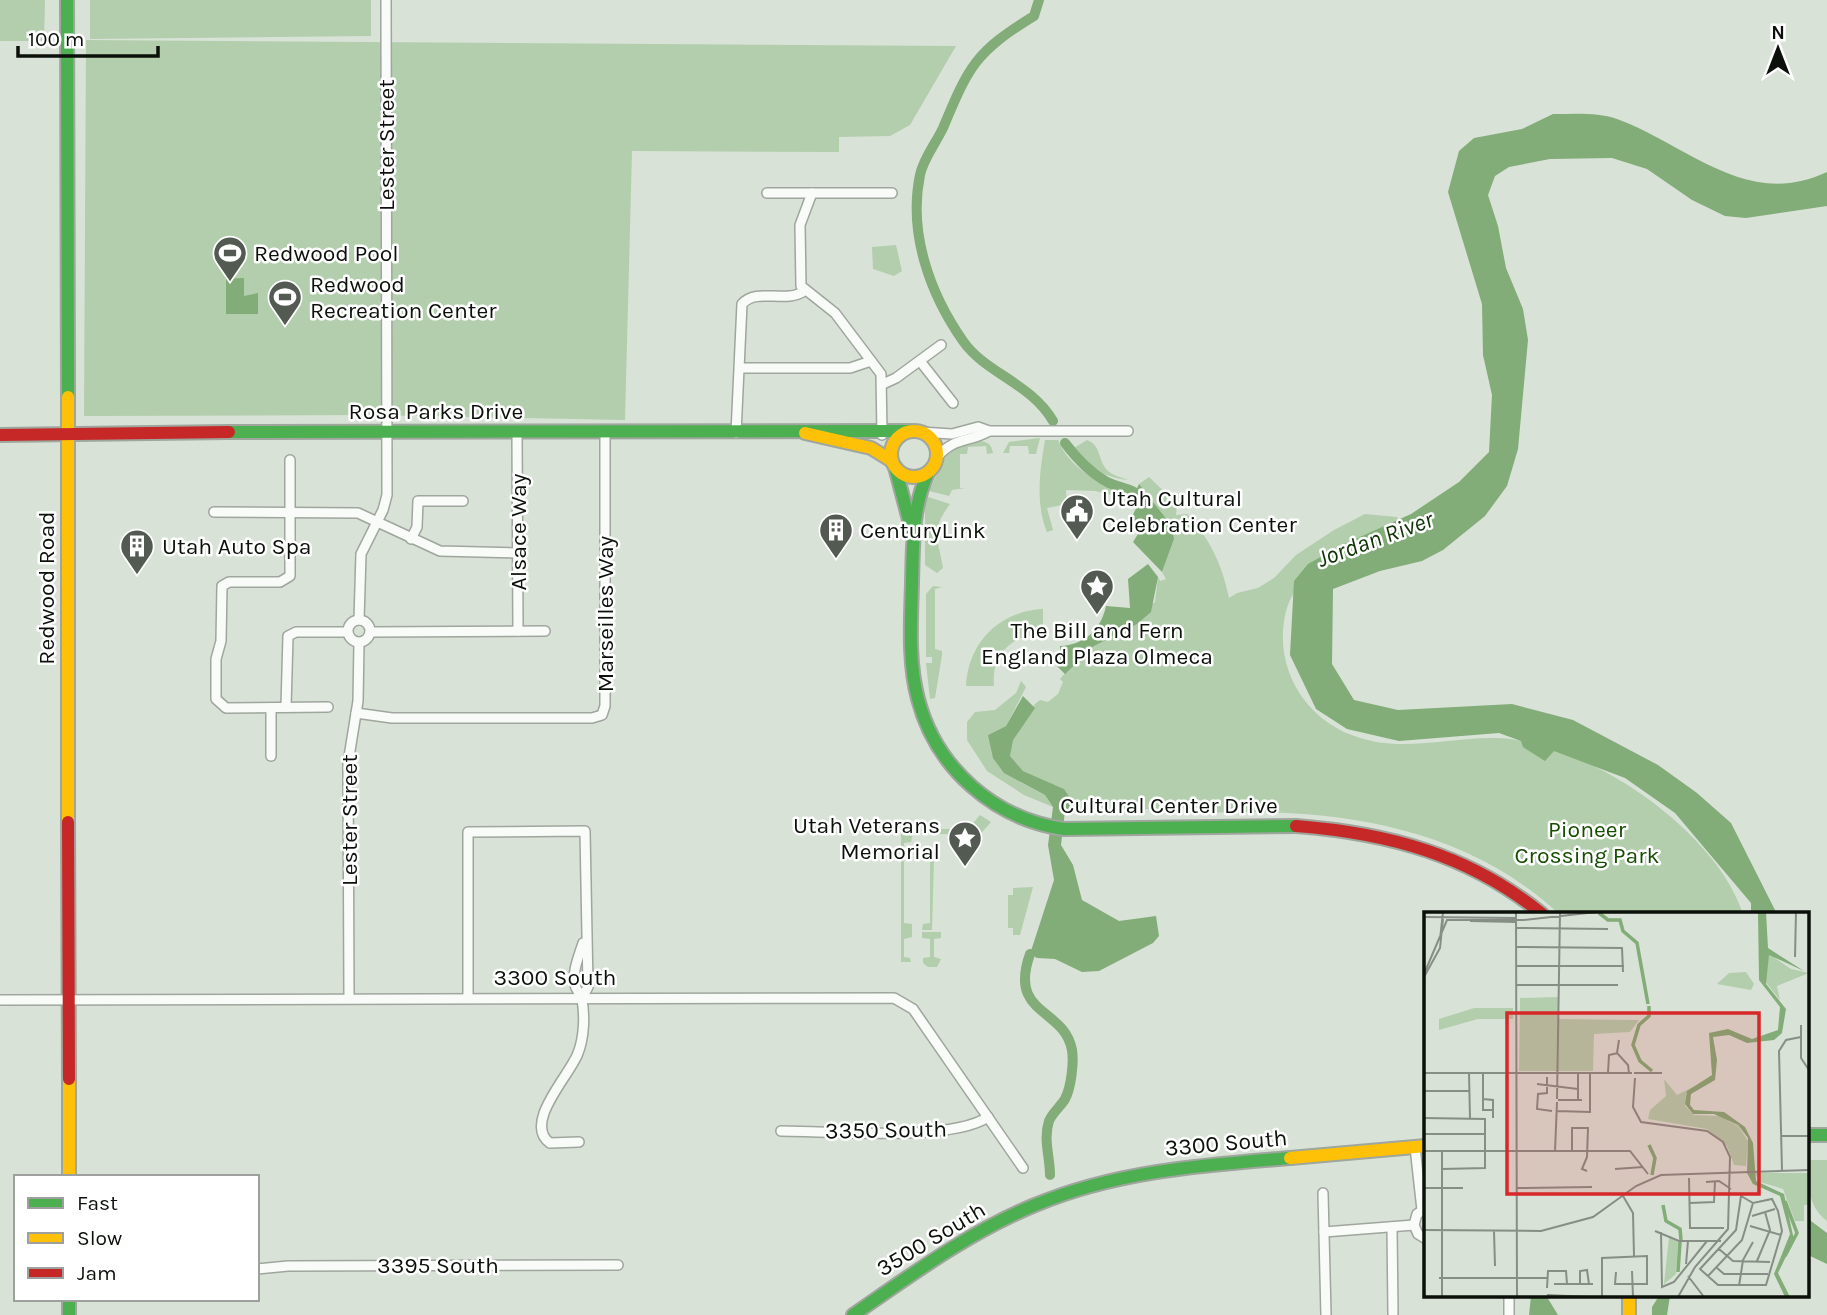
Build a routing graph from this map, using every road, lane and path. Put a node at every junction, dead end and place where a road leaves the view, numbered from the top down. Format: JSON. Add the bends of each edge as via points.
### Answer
{"nodes":[{"id":1,"x":67,"y":0,"type":"edge"},
{"id":2,"x":386,"y":0,"type":"edge"},
{"id":3,"x":767,"y":193,"type":"dead end"},
{"id":4,"x":812,"y":193,"type":"junction"},
{"id":5,"x":892,"y":193,"type":"dead end"},
{"id":6,"x":804,"y":292,"type":"junction"},
{"id":7,"x":941,"y":345,"type":"dead end"},
{"id":8,"x":871,"y":361,"type":"junction"},
{"id":9,"x":920,"y":361,"type":"junction"},
{"id":10,"x":740,"y":368,"type":"junction"},
{"id":11,"x":883,"y":384,"type":"junction"},
{"id":12,"x":953,"y":403,"type":"dead end"},
{"id":13,"x":989,"y":431,"type":"junction"},
{"id":14,"x":1128,"y":431,"type":"dead end"},
{"id":15,"x":386,"y":432,"type":"junction"},
{"id":16,"x":517,"y":432,"type":"junction"},
{"id":17,"x":605,"y":432,"type":"junction"},
{"id":18,"x":915,"y":432,"type":"junction"},
{"id":19,"x":736,"y":433,"type":"junction"},
{"id":20,"x":804,"y":433,"type":"junction"},
{"id":21,"x":0,"y":435,"type":"edge"},
{"id":22,"x":68,"y":435,"type":"junction"},
{"id":23,"x":882,"y":435,"type":"junction"},
{"id":24,"x":937,"y":457,"type":"junction"},
{"id":25,"x":290,"y":460,"type":"dead end"},
{"id":26,"x":893,"y":464,"type":"junction"},
{"id":27,"x":928,"y":472,"type":"junction"},
{"id":28,"x":463,"y":501,"type":"dead end"},
{"id":29,"x":214,"y":512,"type":"dead end"},
{"id":30,"x":290,"y":512,"type":"junction"},
{"id":31,"x":377,"y":522,"type":"junction"},
{"id":32,"x":913,"y":535,"type":"junction"},
{"id":33,"x":411,"y":540,"type":"junction"},
{"id":34,"x":518,"y":553,"type":"junction"},
{"id":35,"x":359,"y":620,"type":"junction"},
{"id":36,"x":518,"y":631,"type":"junction"},
{"id":37,"x":545,"y":631,"type":"dead end"},
{"id":38,"x":348,"y":632,"type":"junction"},
{"id":39,"x":370,"y":632,"type":"junction"},
{"id":40,"x":359,"y":643,"type":"junction"},
{"id":41,"x":328,"y":707,"type":"dead end"},
{"id":42,"x":271,"y":708,"type":"junction"},
{"id":43,"x":286,"y":708,"type":"junction"},
{"id":44,"x":356,"y":713,"type":"junction"},
{"id":45,"x":271,"y":756,"type":"dead end"},
{"id":46,"x":1539,"y":912,"type":"edge"},
{"id":47,"x":349,"y":998,"type":"junction"},
{"id":48,"x":468,"y":998,"type":"junction"},
{"id":49,"x":582,"y":998,"type":"junction"},
{"id":50,"x":69,"y":999,"type":"junction"},
{"id":51,"x":0,"y":1000,"type":"edge"},
{"id":52,"x":988,"y":1118,"type":"junction"},
{"id":53,"x":781,"y":1131,"type":"dead end"},
{"id":54,"x":579,"y":1142,"type":"dead end"},
{"id":55,"x":1421,"y":1147,"type":"edge"},
{"id":56,"x":1023,"y":1168,"type":"dead end"},
{"id":57,"x":69,"y":1175,"type":"edge"},
{"id":58,"x":1324,"y":1193,"type":"dead end"},
{"id":59,"x":1034,"y":1205,"type":"joint"},
{"id":60,"x":1424,"y":1210,"type":"edge"},
{"id":61,"x":1413,"y":1225,"type":"junction"},
{"id":62,"x":1392,"y":1227,"type":"junction"},
{"id":63,"x":1324,"y":1232,"type":"junction"},
{"id":64,"x":1424,"y":1237,"type":"edge"},
{"id":65,"x":618,"y":1265,"type":"dead end"},
{"id":66,"x":259,"y":1269,"type":"edge"},
{"id":67,"x":1393,"y":1313,"type":"dead end"},
{"id":68,"x":853,"y":1315,"type":"edge"},
{"id":69,"x":1326,"y":1315,"type":"edge"}],
"edges":[{"from":1,"to":22,"type":"street","name":"Redwood Road"},
{"from":2,"to":15,"type":"street","name":"Lester Street"},
{"from":3,"to":4,"type":"street"},
{"from":4,"to":5,"type":"street"},
{"from":4,"to":6,"type":"street","via":[[800,225],[800,284]]},
{"from":6,"to":8,"type":"street","via":[[835,313]]},
{"from":6,"to":10,"type":"street","via":[[745,300]]},
{"from":7,"to":9,"type":"street"},
{"from":8,"to":10,"type":"street","via":[[850,368]]},
{"from":8,"to":11,"type":"street"},
{"from":9,"to":11,"type":"street"},
{"from":9,"to":12,"type":"street"},
{"from":10,"to":19,"type":"street"},
{"from":11,"to":23,"type":"street"},
{"from":13,"to":14,"type":"street","name":"Rosa Parks Drive"},
{"from":13,"to":18,"type":"street","name":"Rosa Parks Drive","via":[[978,427],[952,434]]},
{"from":13,"to":24,"type":"street","name":"Rosa Parks Drive","via":[[956,440]]},
{"from":15,"to":16,"type":"street","name":"Rosa Parks Drive"},
{"from":15,"to":22,"type":"street","name":"Rosa Parks Drive"},
{"from":15,"to":31,"type":"street","name":"Lester Street","via":[[387,495]]},
{"from":16,"to":17,"type":"street","name":"Rosa Parks Drive"},
{"from":16,"to":34,"type":"street","name":"Alsace Way"},
{"from":17,"to":19,"type":"street","name":"Rosa Parks Drive"},
{"from":17,"to":44,"type":"street","name":"Marseilles Way","via":[[602,715],[391,719]]},
{"from":18,"to":23,"type":"street","name":"Rosa Parks Drive"},
{"from":18,"to":24,"type":"street","via":[[935,444]]},
{"from":18,"to":26,"type":"street","via":[[894,442]]},
{"from":19,"to":20,"type":"street","name":"Rosa Parks Drive"},
{"from":20,"to":23,"type":"street","name":"Rosa Parks Drive","via":[[823,429]]},
{"from":20,"to":26,"type":"street","name":"Rosa Parks Drive","via":[[871,447]]},
{"from":21,"to":22,"type":"street","name":"Rosa Parks Drive"},
{"from":22,"to":50,"type":"street","name":"Redwood Road"},
{"from":24,"to":27,"type":"street"},
{"from":25,"to":30,"type":"street"},
{"from":26,"to":27,"type":"street","via":[[910,477]]},
{"from":26,"to":32,"type":"street","name":"Cultural Center Drive"},
{"from":27,"to":32,"type":"street","name":"Cultural Center Drive","via":[[917,497]]},
{"from":28,"to":33,"type":"street","via":[[418,501],[417,527]]},
{"from":29,"to":30,"type":"street"},
{"from":30,"to":31,"type":"street","via":[[354,512]]},
{"from":30,"to":42,"type":"street","via":[[289,578],[229,582],[221,589],[218,704]]},
{"from":31,"to":33,"type":"street"},
{"from":31,"to":35,"type":"street","name":"Lester Street","via":[[361,554]]},
{"from":32,"to":46,"type":"street","name":"Cultural Center Drive","via":[[914,669],[927,725],[946,758],[975,790],[1010,813],[1057,827],[1268,825],[1370,835],[1412,844],[1468,866],[1501,883]]},
{"from":33,"to":34,"type":"street","via":[[449,553]]},
{"from":34,"to":36,"type":"street","name":"Alsace Way"},
{"from":35,"to":38,"type":"street"},
{"from":35,"to":39,"type":"street"},
{"from":36,"to":37,"type":"street"},
{"from":36,"to":39,"type":"street"},
{"from":38,"to":40,"type":"street"},
{"from":38,"to":43,"type":"street","via":[[288,636]]},
{"from":39,"to":40,"type":"street"},
{"from":40,"to":44,"type":"street","name":"Lester Street"},
{"from":41,"to":43,"type":"street"},
{"from":42,"to":43,"type":"street"},
{"from":42,"to":45,"type":"street"},
{"from":44,"to":47,"type":"street","name":"Lester Street","via":[[348,762]]},
{"from":47,"to":48,"type":"street","name":"3300 South"},
{"from":47,"to":50,"type":"street","name":"3300 South"},
{"from":48,"to":49,"type":"street","name":"3300 South"},
{"from":48,"to":49,"type":"street","via":[[468,832],[585,831],[585,938],[575,969],[575,986]]},
{"from":49,"to":52,"type":"street","name":"3300 South","via":[[901,1000],[913,1009]]},
{"from":49,"to":54,"type":"street","via":[[581,1044],[573,1066],[552,1094],[542,1129],[550,1143]]},
{"from":50,"to":51,"type":"street","name":"3300 South"},
{"from":50,"to":57,"type":"street","name":"Redwood Road"},
{"from":52,"to":53,"type":"street","name":"3350 South","via":[[976,1125],[937,1131]]},
{"from":52,"to":56,"type":"street","name":"3300 South"},
{"from":55,"to":59,"type":"street","name":"3300 South","via":[[1170,1168],[1118,1178]]},
{"from":55,"to":60,"type":"street"},
{"from":58,"to":63,"type":"street"},
{"from":59,"to":68,"type":"street","name":"3500 South","via":[[938,1254]]},
{"from":60,"to":61,"type":"street"},
{"from":61,"to":62,"type":"street"},
{"from":61,"to":64,"type":"street"},
{"from":62,"to":63,"type":"street"},
{"from":62,"to":67,"type":"street"},
{"from":63,"to":69,"type":"street"},
{"from":65,"to":66,"type":"street","name":"3395 South"}]}
